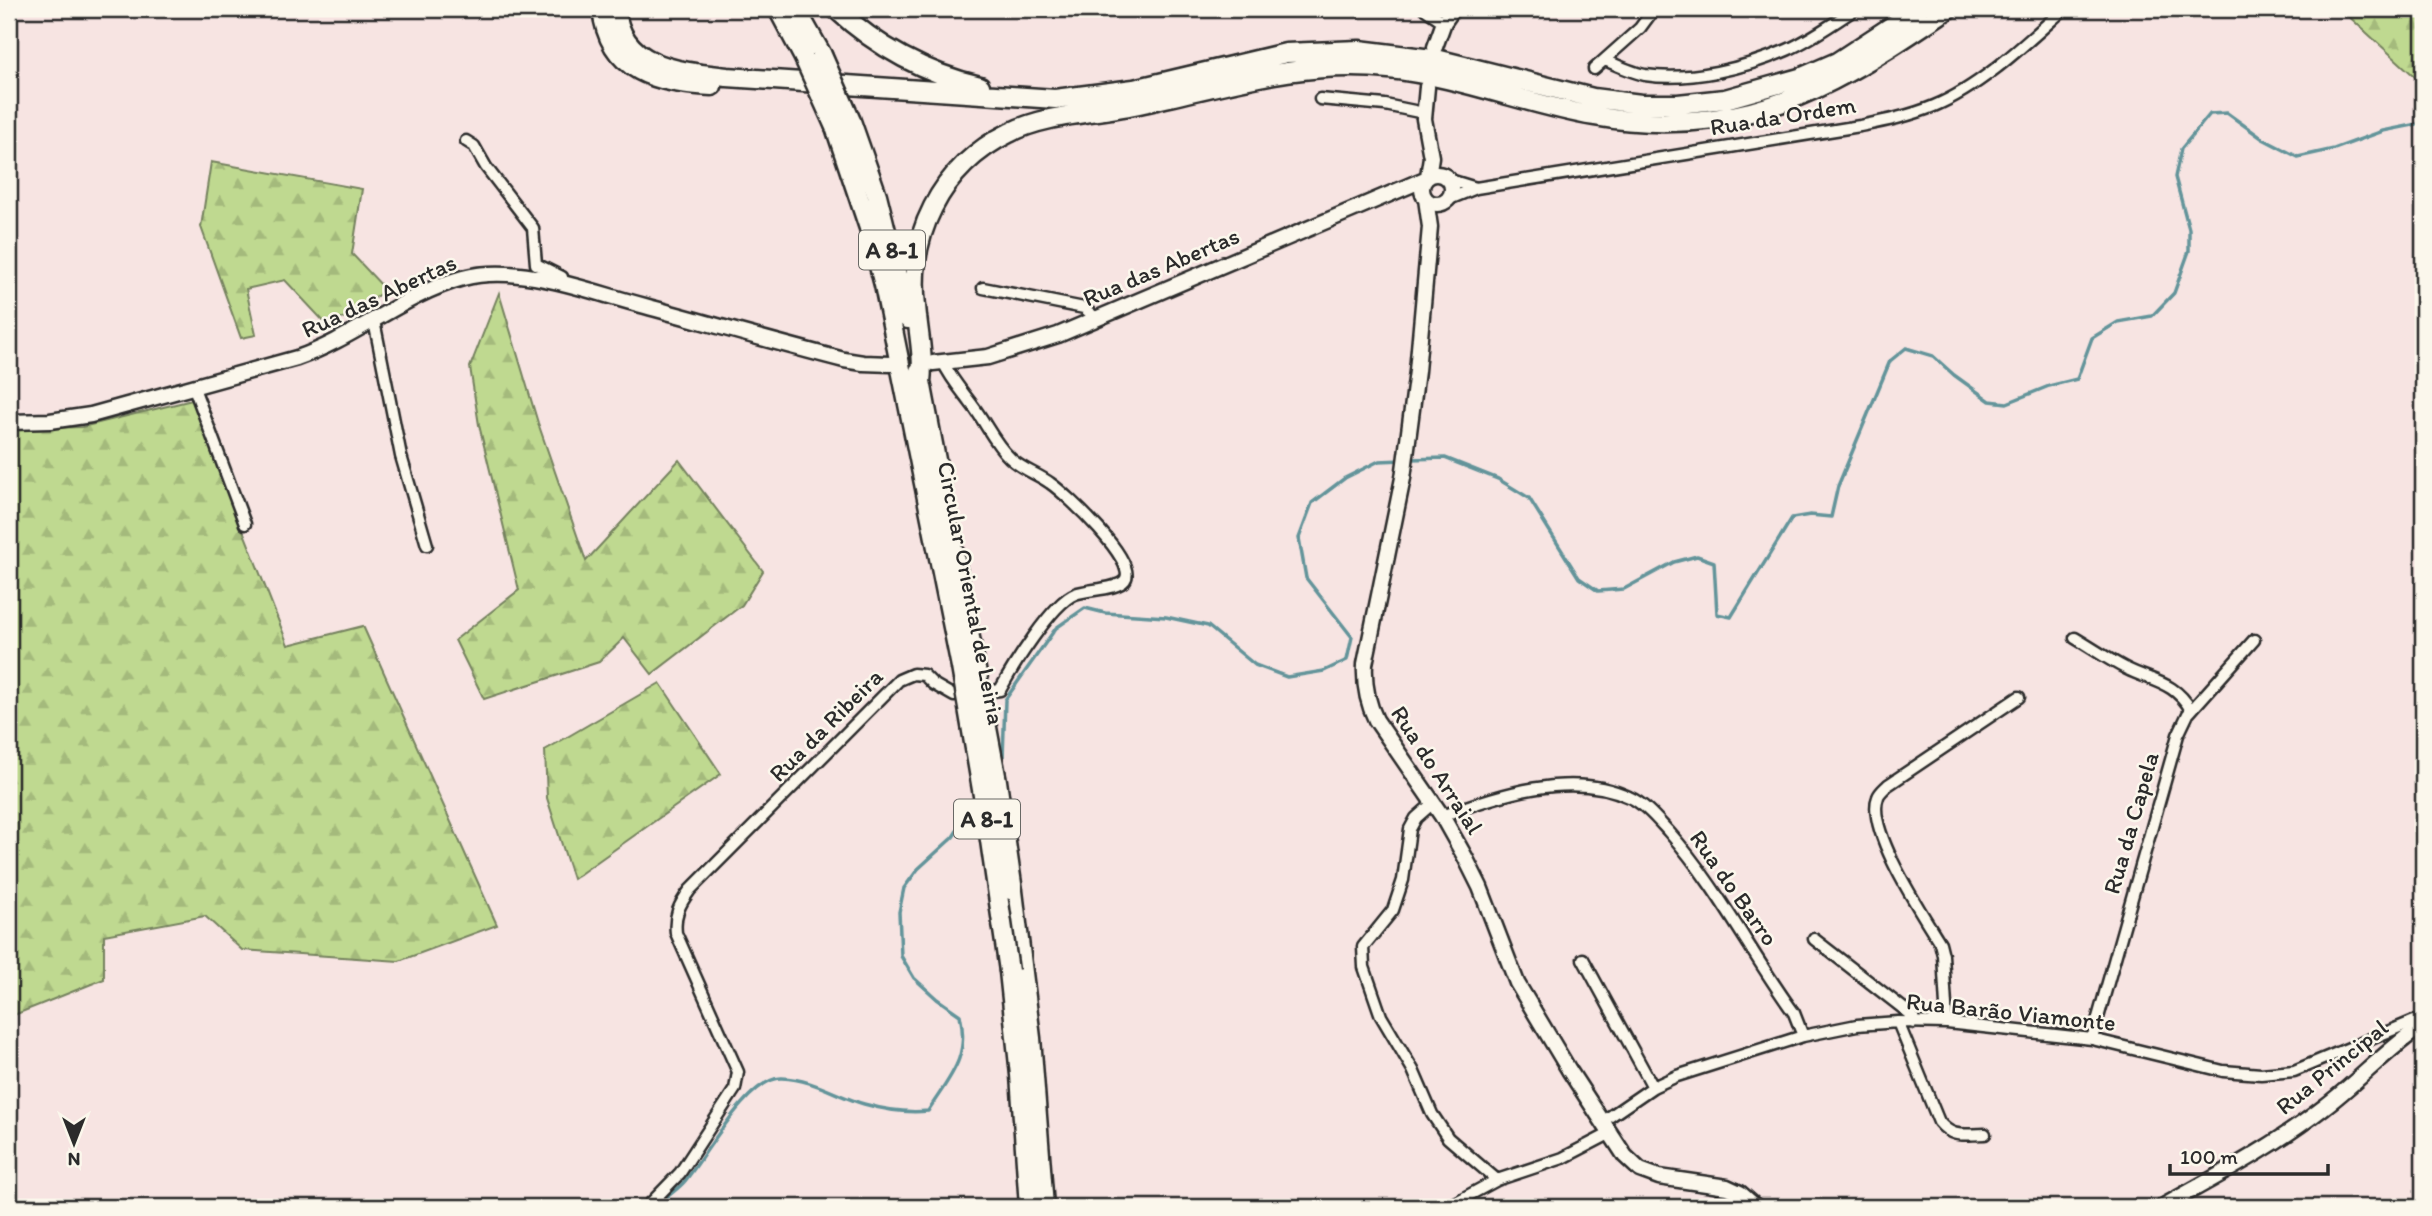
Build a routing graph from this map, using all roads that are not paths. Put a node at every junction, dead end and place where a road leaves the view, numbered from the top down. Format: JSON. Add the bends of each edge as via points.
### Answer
{"nodes":[{"id":1,"x":602,"y":9,"type":"edge"},
{"id":2,"x":616,"y":9,"type":"edge"},
{"id":3,"x":772,"y":9,"type":"edge"},
{"id":4,"x":778,"y":9,"type":"edge"},
{"id":5,"x":796,"y":9,"type":"edge"},
{"id":6,"x":836,"y":9,"type":"edge"},
{"id":7,"x":1425,"y":9,"type":"edge"},
{"id":8,"x":1453,"y":9,"type":"edge"},
{"id":9,"x":1654,"y":9,"type":"edge"},
{"id":10,"x":1856,"y":9,"type":"edge"},
{"id":11,"x":1918,"y":9,"type":"edge"},
{"id":12,"x":1948,"y":9,"type":"edge"},
{"id":13,"x":2064,"y":9,"type":"edge"},
{"id":14,"x":1444,"y":22,"type":"junction"},
{"id":15,"x":787,"y":27,"type":"junction"},
{"id":16,"x":1434,"y":47,"type":"dead end"},
{"id":17,"x":813,"y":57,"type":"junction"},
{"id":18,"x":1605,"y":60,"type":"junction"},
{"id":19,"x":1594,"y":69,"type":"dead end"},
{"id":20,"x":1427,"y":87,"type":"dead end"},
{"id":21,"x":1081,"y":96,"type":"junction"},
{"id":22,"x":1320,"y":99,"type":"dead end"},
{"id":23,"x":1138,"y":105,"type":"junction"},
{"id":24,"x":1424,"y":113,"type":"junction"},
{"id":25,"x":843,"y":124,"type":"junction"},
{"id":26,"x":466,"y":141,"type":"dead end"},
{"id":27,"x":1432,"y":184,"type":"junction"},
{"id":28,"x":1476,"y":188,"type":"junction"},
{"id":29,"x":1447,"y":200,"type":"junction"},
{"id":30,"x":1430,"y":226,"type":"junction"},
{"id":31,"x":563,"y":285,"type":"junction"},
{"id":32,"x":983,"y":288,"type":"dead end"},
{"id":33,"x":1096,"y":318,"type":"junction"},
{"id":34,"x":374,"y":321,"type":"junction"},
{"id":35,"x":938,"y":363,"type":"joint"},
{"id":36,"x":891,"y":364,"type":"dead end"},
{"id":37,"x":921,"y":382,"type":"junction"},
{"id":38,"x":194,"y":388,"type":"junction"},
{"id":39,"x":9,"y":422,"type":"edge"},
{"id":40,"x":245,"y":524,"type":"dead end"},
{"id":41,"x":427,"y":545,"type":"dead end"},
{"id":42,"x":2075,"y":638,"type":"dead end"},
{"id":43,"x":2254,"y":640,"type":"dead end"},
{"id":44,"x":968,"y":665,"type":"junction"},
{"id":45,"x":2019,"y":697,"type":"dead end"},
{"id":46,"x":2191,"y":710,"type":"junction"},
{"id":47,"x":1433,"y":803,"type":"junction"},
{"id":48,"x":1442,"y":816,"type":"junction"},
{"id":49,"x":1814,"y":939,"type":"dead end"},
{"id":50,"x":1583,"y":960,"type":"dead end"},
{"id":51,"x":1017,"y":971,"type":"junction"},
{"id":52,"x":1898,"y":1022,"type":"junction"},
{"id":53,"x":1914,"y":1023,"type":"junction"},
{"id":54,"x":1947,"y":1023,"type":"junction"},
{"id":55,"x":2423,"y":1025,"type":"edge"},
{"id":56,"x":1803,"y":1035,"type":"junction"},
{"id":57,"x":2092,"y":1039,"type":"junction"},
{"id":58,"x":1653,"y":1087,"type":"junction"},
{"id":59,"x":1606,"y":1128,"type":"junction"},
{"id":60,"x":1985,"y":1134,"type":"dead end"},
{"id":61,"x":1497,"y":1180,"type":"junction"},
{"id":62,"x":647,"y":1207,"type":"edge"},
{"id":63,"x":1029,"y":1207,"type":"edge"},
{"id":64,"x":1044,"y":1207,"type":"edge"},
{"id":65,"x":1447,"y":1207,"type":"edge"},
{"id":66,"x":1756,"y":1207,"type":"edge"},
{"id":67,"x":2162,"y":1207,"type":"edge"}],
"edges":[{"from":1,"to":23,"type":"highway","via":[[608,34],[622,56],[646,75],[667,82],[1017,106]]},
{"from":2,"to":21,"type":"highway","via":[[621,30],[638,52],[680,71],[908,91],[1055,99]]},
{"from":3,"to":15,"type":"highway"},
{"from":4,"to":15,"type":"highway","name":"Circular Oriental de Leiria","number":"A 8-1"},
{"from":5,"to":17,"type":"highway","name":"Circular Oriental de Leiria","number":"A 8-1"},
{"from":6,"to":21,"type":"highway","via":[[892,52],[934,74],[988,88]]},
{"from":7,"to":14,"type":"street"},
{"from":8,"to":14,"type":"street"},
{"from":9,"to":18,"type":"street"},
{"from":10,"to":18,"type":"street","via":[[1788,50],[1716,71],[1645,75]]},
{"from":11,"to":21,"type":"highway","via":[[1818,71],[1762,91],[1709,102],[1613,101],[1440,60],[1339,50],[1286,53],[1134,89]]},
{"from":12,"to":23,"type":"highway","via":[[1823,86],[1769,107],[1713,119],[1664,122],[1594,116],[1439,77],[1359,66],[1300,68]]},
{"from":13,"to":28,"type":"street","name":"Rua da Ordem","via":[[1972,86],[1897,118]]},
{"from":14,"to":16,"type":"street"},
{"from":15,"to":17,"type":"highway","name":"Circular Oriental de Leiria","number":"A 8-1"},
{"from":17,"to":25,"type":"highway","name":"Circular Oriental de Leiria","number":"A 8-1","bridge":true},
{"from":18,"to":19,"type":"street"},
{"from":20,"to":24,"type":"street"},
{"from":22,"to":24,"type":"street"},
{"from":23,"to":37,"type":"highway","via":[[1011,132],[970,159],[945,187],[928,217],[916,261]]},
{"from":24,"to":27,"type":"street"},
{"from":25,"to":37,"type":"highway","name":"Circular Oriental de Leiria","number":"A 8-1","via":[[870,171]]},
{"from":25,"to":44,"type":"highway","name":"Circular Oriental de Leiria","number":"A 8-1","via":[[884,285]]},
{"from":26,"to":31,"type":"street","via":[[533,228],[536,264],[562,277]]},
{"from":27,"to":28,"type":"street","name":"Rua da Ordem"},
{"from":27,"to":29,"type":"street","via":[[1452,190]]},
{"from":27,"to":29,"type":"street","name":"Rua das Abertas","via":[[1436,204]]},
{"from":27,"to":30,"type":"street","name":"Rua do Arraial"},
{"from":27,"to":33,"type":"street","name":"Rua das Abertas","via":[[1400,189]]},
{"from":28,"to":29,"type":"street","name":"Rua da Ordem"},
{"from":29,"to":30,"type":"street","name":"Rua do Arraial"},
{"from":30,"to":47,"type":"street","name":"Rua do Arraial","via":[[1403,478],[1365,680],[1376,720]]},
{"from":31,"to":34,"type":"street","name":"Rua das Abertas","via":[[514,275],[466,278]]},
{"from":31,"to":36,"type":"street","name":"Rua das Abertas","via":[[844,360]]},
{"from":32,"to":33,"type":"street","via":[[1084,308]]},
{"from":33,"to":35,"type":"street","name":"Rua das Abertas","via":[[988,357]]},
{"from":34,"to":38,"type":"street","name":"Rua das Abertas","via":[[309,354]]},
{"from":34,"to":41,"type":"street","via":[[401,456]]},
{"from":35,"to":62,"type":"street","name":"Rua da Ribeira","via":[[1004,452],[1078,506],[1114,547],[1128,573],[1118,586],[1074,594],[1062,603],[1000,690],[954,696],[924,676],[913,674],[899,680],[690,890],[678,906],[676,933],[738,1072],[735,1089],[680,1173]]},
{"from":37,"to":44,"type":"highway","name":"Circular Oriental de Leiria","number":"A 8-1"},
{"from":38,"to":39,"type":"street","name":"Rua das Abertas","via":[[91,415]]},
{"from":38,"to":40,"type":"street"},
{"from":42,"to":46,"type":"street","via":[[2127,669],[2179,692]]},
{"from":43,"to":46,"type":"street","name":"Rua da Capela"},
{"from":44,"to":51,"type":"highway","name":"Circular Oriental de Leiria","number":"A 8-1","bridge":true,"via":[[986,813]]},
{"from":45,"to":54,"type":"street","via":[[1878,795],[1878,821],[1896,870],[1940,943]]},
{"from":46,"to":57,"type":"street","name":"Rua da Capela","via":[[2178,735]]},
{"from":47,"to":48,"type":"street","name":"Rua do Arraial"},
{"from":47,"to":61,"type":"street","via":[[1410,829],[1397,900],[1363,947],[1364,967],[1381,1016],[1432,1114],[1448,1138]]},
{"from":48,"to":56,"type":"street","name":"Rua do Barro","via":[[1486,799],[1559,786],[1612,790],[1631,798],[1693,859],[1794,1013]]},
{"from":48,"to":59,"type":"street","name":"Rua do Arraial","via":[[1474,874],[1517,983]]},
{"from":49,"to":53,"type":"street","via":[[1913,1016]]},
{"from":50,"to":58,"type":"street"},
{"from":51,"to":63,"type":"highway","name":"Circular Oriental de Leiria","number":"A 8-1"},
{"from":51,"to":64,"type":"highway","name":"Circular Oriental de Leiria","number":"A 8-1"},
{"from":52,"to":53,"type":"street","name":"Rua Barão Viamonte"},
{"from":52,"to":56,"type":"street","name":"Rua Barão Viamonte"},
{"from":52,"to":60,"type":"street","via":[[1939,1122],[1957,1135]]},
{"from":53,"to":54,"type":"street","name":"Rua Barão Viamonte"},
{"from":54,"to":57,"type":"street","name":"Rua Barão Viamonte"},
{"from":55,"to":57,"type":"street","name":"Rua Barão Viamonte","via":[[2414,1021],[2294,1071],[2262,1074],[2224,1071]]},
{"from":55,"to":67,"type":"street","name":"Rua Principal","via":[[2299,1126]]},
{"from":56,"to":58,"type":"street","name":"Rua Barão Viamonte"},
{"from":58,"to":59,"type":"street","name":"Rua Barão Viamonte"},
{"from":59,"to":61,"type":"street","name":"Rua Barão Viamonte","via":[[1563,1158]]},
{"from":59,"to":66,"type":"street","name":"Rua do Arraial","via":[[1640,1170],[1676,1181],[1727,1186]]},
{"from":61,"to":65,"type":"street","name":"Rua Barão Viamonte"}]}
